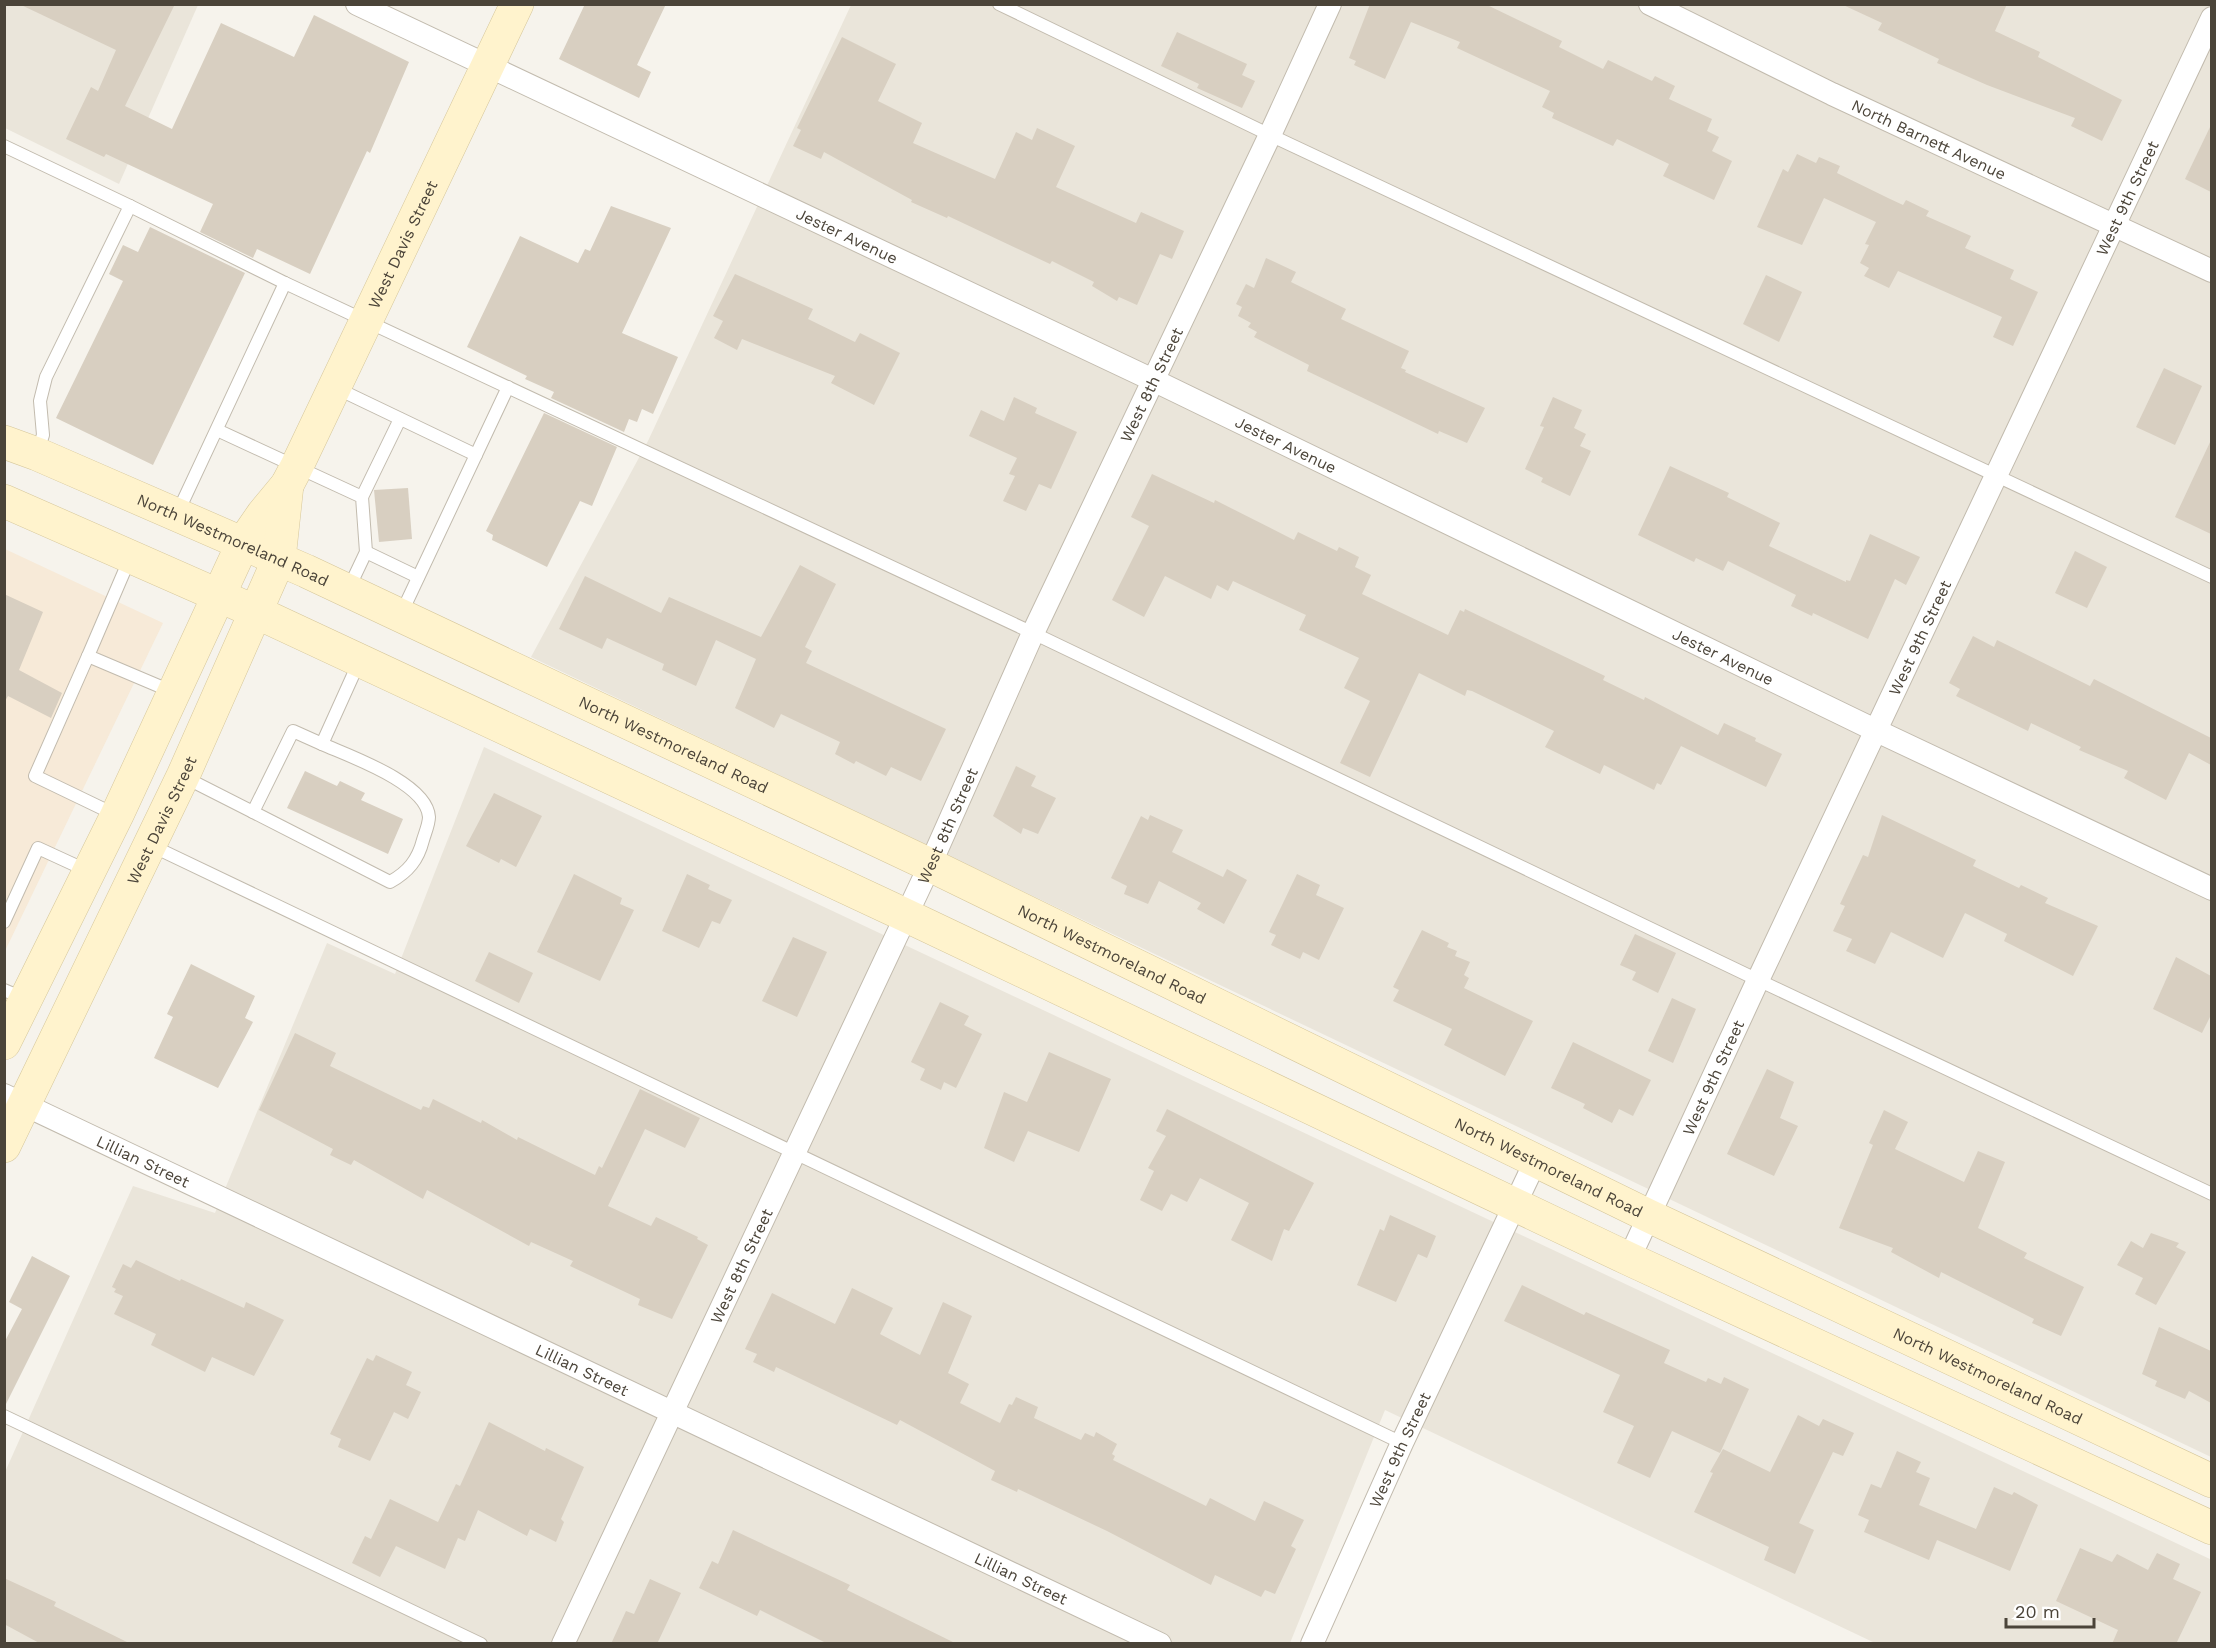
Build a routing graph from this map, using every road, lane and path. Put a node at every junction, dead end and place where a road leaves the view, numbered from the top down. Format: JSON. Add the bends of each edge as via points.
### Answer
{"nodes":[{"id":1,"x":357,"y":4,"type":"edge"},
{"id":2,"x":517,"y":4,"type":"edge"},
{"id":3,"x":999,"y":4,"type":"edge"},
{"id":4,"x":1330,"y":4,"type":"edge"},
{"id":5,"x":1650,"y":4,"type":"edge"},
{"id":6,"x":2211,"y":18,"type":"edge"},
{"id":7,"x":488,"y":66,"type":"junction"},
{"id":8,"x":1270,"y":135,"type":"junction"},
{"id":9,"x":4,"y":146,"type":"edge"},
{"id":10,"x":130,"y":206,"type":"junction"},
{"id":11,"x":2113,"y":225,"type":"junction"},
{"id":12,"x":2211,"y":271,"type":"edge"},
{"id":13,"x":285,"y":283,"type":"junction"},
{"id":14,"x":368,"y":321,"type":"junction"},
{"id":15,"x":1153,"y":380,"type":"junction"},
{"id":16,"x":508,"y":387,"type":"junction"},
{"id":17,"x":336,"y":388,"type":"junction"},
{"id":18,"x":400,"y":419,"type":"junction"},
{"id":19,"x":217,"y":430,"type":"junction"},
{"id":20,"x":16,"y":454,"type":"edge"},
{"id":21,"x":476,"y":455,"type":"junction"},
{"id":22,"x":292,"y":476,"type":"junction"},
{"id":23,"x":1996,"y":476,"type":"junction"},
{"id":24,"x":362,"y":497,"type":"junction"},
{"id":25,"x":4,"y":501,"type":"edge"},
{"id":26,"x":177,"y":515,"type":"junction"},
{"id":27,"x":243,"y":543,"type":"junction"},
{"id":28,"x":366,"y":552,"type":"junction"},
{"id":29,"x":131,"y":556,"type":"junction"},
{"id":30,"x":279,"y":559,"type":"junction"},
{"id":31,"x":418,"y":577,"type":"junction"},
{"id":32,"x":2211,"y":577,"type":"edge"},
{"id":33,"x":348,"y":591,"type":"junction"},
{"id":34,"x":218,"y":595,"type":"junction"},
{"id":35,"x":256,"y":612,"type":"junction"},
{"id":36,"x":400,"y":615,"type":"junction"},
{"id":37,"x":1033,"y":633,"type":"junction"},
{"id":38,"x":88,"y":656,"type":"junction"},
{"id":39,"x":360,"y":661,"type":"junction"},
{"id":40,"x":174,"y":692,"type":"junction"},
{"id":41,"x":1877,"y":731,"type":"junction"},
{"id":42,"x":322,"y":744,"type":"junction"},
{"id":43,"x":183,"y":776,"type":"junction"},
{"id":44,"x":253,"y":812,"type":"junction"},
{"id":45,"x":117,"y":815,"type":"junction"},
{"id":46,"x":149,"y":844,"type":"junction"},
{"id":47,"x":930,"y":865,"type":"junction"},
{"id":48,"x":89,"y":872,"type":"junction"},
{"id":49,"x":2211,"y":889,"type":"edge"},
{"id":50,"x":905,"y":915,"type":"junction"},
{"id":51,"x":4,"y":922,"type":"edge"},
{"id":52,"x":1758,"y":981,"type":"junction"},
{"id":53,"x":15,"y":995,"type":"edge"},
{"id":54,"x":4,"y":1043,"type":"edge"},
{"id":55,"x":14,"y":1100,"type":"edge"},
{"id":56,"x":4,"y":1146,"type":"edge"},
{"id":57,"x":795,"y":1152,"type":"junction"},
{"id":58,"x":1536,"y":1160,"type":"junction"},
{"id":59,"x":2211,"y":1194,"type":"edge"},
{"id":60,"x":1515,"y":1204,"type":"junction"},
{"id":61,"x":1649,"y":1215,"type":"junction"},
{"id":62,"x":1629,"y":1259,"type":"junction"},
{"id":63,"x":671,"y":1413,"type":"junction"},
{"id":64,"x":4,"y":1416,"type":"edge"},
{"id":65,"x":1402,"y":1443,"type":"junction"},
{"id":66,"x":2211,"y":1481,"type":"edge"},
{"id":67,"x":2211,"y":1528,"type":"edge"},
{"id":68,"x":1158,"y":1643,"type":"edge"},
{"id":69,"x":481,"y":1644,"type":"edge"},
{"id":70,"x":563,"y":1644,"type":"edge"},
{"id":71,"x":1312,"y":1644,"type":"edge"}],
"edges":[{"from":1,"to":7,"type":"street","name":"Jester Avenue"},
{"from":2,"to":7,"type":"main road","name":"West Davis Street"},
{"from":3,"to":8,"type":"lane"},
{"from":4,"to":8,"type":"street","name":"West 8th Street"},
{"from":5,"to":11,"type":"street","name":"North Barnett Avenue"},
{"from":6,"to":11,"type":"street","name":"West 9th Street"},
{"from":7,"to":14,"type":"main road","name":"West Davis Street"},
{"from":7,"to":15,"type":"street","name":"Jester Avenue"},
{"from":8,"to":15,"type":"street","name":"West 8th Street"},
{"from":8,"to":23,"type":"lane"},
{"from":9,"to":10,"type":"lane"},
{"from":10,"to":13,"type":"lane"},
{"from":10,"to":20,"type":"lane","via":[[46,377],[40,401],[43,435]]},
{"from":11,"to":12,"type":"street","name":"North Barnett Avenue"},
{"from":11,"to":23,"type":"street","name":"West 9th Street"},
{"from":13,"to":14,"type":"lane"},
{"from":13,"to":19,"type":"lane"},
{"from":14,"to":16,"type":"lane"},
{"from":14,"to":17,"type":"main road","name":"West Davis Street"},
{"from":15,"to":37,"type":"street","name":"West 8th Street"},
{"from":15,"to":41,"type":"street","name":"Jester Avenue"},
{"from":16,"to":21,"type":"lane"},
{"from":16,"to":37,"type":"lane"},
{"from":17,"to":18,"type":"lane"},
{"from":17,"to":22,"type":"main road","name":"West Davis Street"},
{"from":18,"to":21,"type":"lane"},
{"from":18,"to":24,"type":"lane"},
{"from":19,"to":22,"type":"lane"},
{"from":19,"to":26,"type":"lane"},
{"from":20,"to":26,"type":"main road","name":"North Westmoreland Road"},
{"from":21,"to":31,"type":"lane"},
{"from":22,"to":24,"type":"lane"},
{"from":22,"to":27,"type":"main road","name":"West Davis Street"},
{"from":22,"to":30,"type":"main road","name":"West Davis Street"},
{"from":23,"to":32,"type":"lane"},
{"from":23,"to":41,"type":"street","name":"West 9th Street"},
{"from":24,"to":28,"type":"lane"},
{"from":25,"to":29,"type":"main road"},
{"from":26,"to":27,"type":"main road","name":"North Westmoreland Road"},
{"from":27,"to":30,"type":"main road","name":"North Westmoreland Road"},
{"from":27,"to":34,"type":"main road","name":"West Davis Street"},
{"from":28,"to":31,"type":"lane"},
{"from":28,"to":33,"type":"lane"},
{"from":29,"to":34,"type":"main road"},
{"from":29,"to":38,"type":"lane"},
{"from":30,"to":33,"type":"main road","name":"North Westmoreland Road"},
{"from":30,"to":35,"type":"main road","name":"West Davis Street"},
{"from":31,"to":36,"type":"lane"},
{"from":33,"to":36,"type":"main road","name":"North Westmoreland Road"},
{"from":34,"to":35,"type":"main road"},
{"from":34,"to":40,"type":"main road","name":"West Davis Street"},
{"from":35,"to":39,"type":"main road"},
{"from":35,"to":43,"type":"main road","name":"West Davis Street"},
{"from":36,"to":47,"type":"main road","name":"North Westmoreland Road"},
{"from":37,"to":47,"type":"street","name":"West 8th Street"},
{"from":37,"to":52,"type":"lane"},
{"from":38,"to":40,"type":"lane"},
{"from":38,"to":45,"type":"lane","via":[[34,776]]},
{"from":39,"to":42,"type":"lane"},
{"from":39,"to":50,"type":"main road"},
{"from":40,"to":45,"type":"main road","name":"West Davis Street"},
{"from":41,"to":49,"type":"street","name":"Jester Avenue"},
{"from":41,"to":52,"type":"street","name":"West 9th Street"},
{"from":42,"to":44,"type":"lane","via":[[293,731]]},
{"from":42,"to":44,"type":"lane","via":[[395,777],[419,794],[429,817],[421,850],[406,873],[390,882]]},
{"from":43,"to":44,"type":"lane"},
{"from":43,"to":46,"type":"main road","name":"West Davis Street"},
{"from":45,"to":48,"type":"main road","name":"West Davis Street"},
{"from":46,"to":55,"type":"main road","name":"West Davis Street"},
{"from":46,"to":57,"type":"lane"},
{"from":47,"to":50,"type":"street","name":"West 8th Street"},
{"from":47,"to":58,"type":"main road","name":"North Westmoreland Road"},
{"from":48,"to":51,"type":"lane","via":[[38,848]]},
{"from":48,"to":53,"type":"main road","name":"West Davis Street"},
{"from":50,"to":57,"type":"street","name":"West 8th Street"},
{"from":50,"to":60,"type":"main road"},
{"from":52,"to":59,"type":"lane"},
{"from":52,"to":61,"type":"street","name":"West 9th Street"},
{"from":53,"to":54,"type":"main road","name":"West Davis Street"},
{"from":55,"to":56,"type":"main road","name":"West Davis Street"},
{"from":55,"to":63,"type":"street","name":"Lillian Street"},
{"from":57,"to":63,"type":"street","name":"West 8th Street"},
{"from":57,"to":65,"type":"lane"},
{"from":58,"to":60,"type":"street","name":"West 9th Street"},
{"from":58,"to":61,"type":"main road","name":"North Westmoreland Road"},
{"from":60,"to":62,"type":"main road"},
{"from":60,"to":65,"type":"street","name":"West 9th Street"},
{"from":61,"to":62,"type":"street","name":"West 9th Street"},
{"from":61,"to":66,"type":"main road","name":"North Westmoreland Road"},
{"from":62,"to":67,"type":"main road"},
{"from":63,"to":68,"type":"street","name":"Lillian Street"},
{"from":63,"to":70,"type":"street","name":"West 8th Street"},
{"from":64,"to":69,"type":"lane"},
{"from":65,"to":71,"type":"street","name":"West 9th Street"}]}
